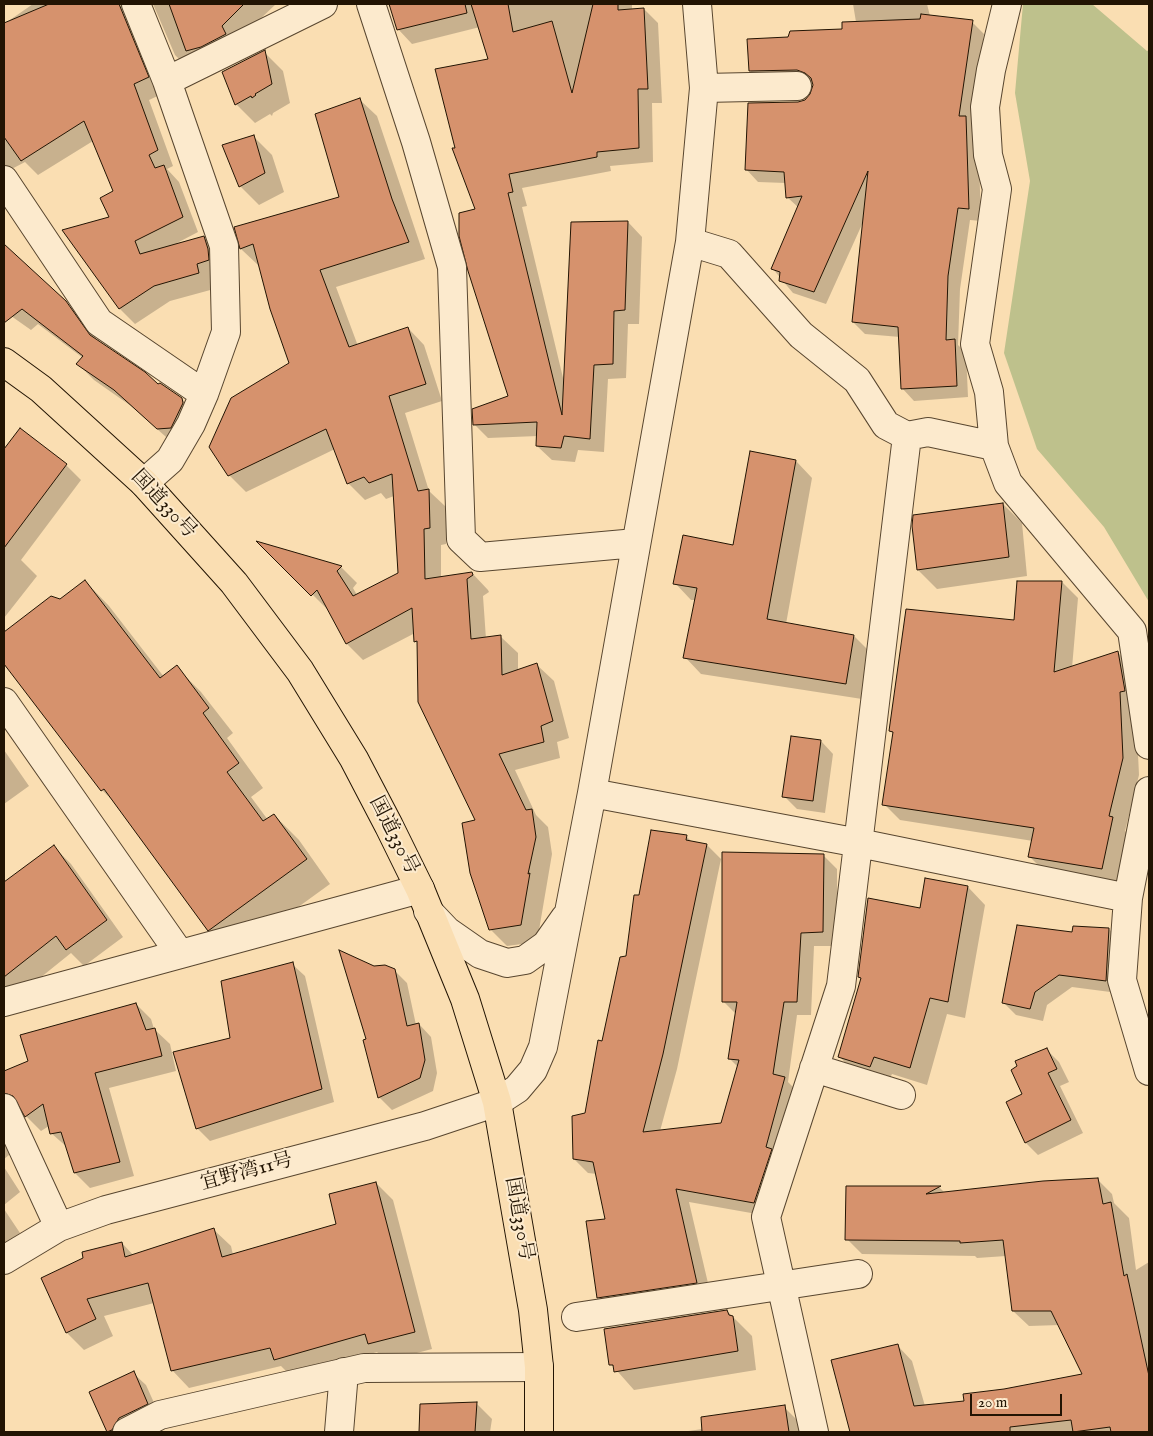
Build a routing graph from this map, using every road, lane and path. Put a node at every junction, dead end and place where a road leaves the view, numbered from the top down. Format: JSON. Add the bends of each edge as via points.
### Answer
{"nodes":[{"id":1,"x":136,"y":4,"type":"edge"},
{"id":2,"x":323,"y":4,"type":"edge"},
{"id":3,"x":371,"y":4,"type":"edge"},
{"id":4,"x":697,"y":4,"type":"edge"},
{"id":5,"x":1007,"y":4,"type":"edge"},
{"id":6,"x":167,"y":81,"type":"junction"},
{"id":7,"x":796,"y":86,"type":"dead end"},
{"id":8,"x":704,"y":88,"type":"junction"},
{"id":9,"x":4,"y":180,"type":"edge"},
{"id":10,"x":690,"y":242,"type":"junction"},
{"id":11,"x":4,"y":362,"type":"edge"},
{"id":12,"x":204,"y":394,"type":"junction"},
{"id":13,"x":906,"y":436,"type":"junction"},
{"id":14,"x":994,"y":446,"type":"junction"},
{"id":15,"x":144,"y":482,"type":"junction"},
{"id":16,"x":636,"y":543,"type":"junction"},
{"id":17,"x":4,"y":702,"type":"edge"},
{"id":18,"x":1149,"y":745,"type":"edge"},
{"id":19,"x":1149,"y":791,"type":"edge"},
{"id":20,"x":592,"y":793,"type":"junction"},
{"id":21,"x":859,"y":843,"type":"junction"},
{"id":22,"x":1128,"y":898,"type":"junction"},
{"id":23,"x":424,"y":900,"type":"junction"},
{"id":24,"x":569,"y":913,"type":"junction"},
{"id":25,"x":180,"y":954,"type":"junction"},
{"id":26,"x":4,"y":1002,"type":"edge"},
{"id":27,"x":814,"y":1068,"type":"junction"},
{"id":28,"x":1149,"y":1070,"type":"edge"},
{"id":29,"x":901,"y":1095,"type":"dead end"},
{"id":30,"x":497,"y":1102,"type":"junction"},
{"id":31,"x":4,"y":1108,"type":"edge"},
{"id":32,"x":59,"y":1227,"type":"junction"},
{"id":33,"x":4,"y":1260,"type":"edge"},
{"id":34,"x":858,"y":1274,"type":"dead end"},
{"id":35,"x":780,"y":1286,"type":"junction"},
{"id":36,"x":576,"y":1317,"type":"dead end"},
{"id":37,"x":539,"y":1367,"type":"junction"},
{"id":38,"x":344,"y":1372,"type":"junction"},
{"id":39,"x":126,"y":1432,"type":"edge"},
{"id":40,"x":339,"y":1432,"type":"edge"},
{"id":41,"x":539,"y":1432,"type":"edge"},
{"id":42,"x":814,"y":1432,"type":"edge"}],
"edges":[{"from":1,"to":6,"type":"street"},
{"from":2,"to":6,"type":"street"},
{"from":3,"to":16,"type":"street","via":[[452,267],[461,539],[480,557]]},
{"from":4,"to":8,"type":"street","name":"宜野湾11号"},
{"from":5,"to":14,"type":"street","via":[[985,107],[988,155],[997,189],[975,344],[989,392]]},
{"from":6,"to":12,"type":"street","via":[[224,246],[226,332]]},
{"from":7,"to":8,"type":"street"},
{"from":8,"to":10,"type":"street","name":"宜野湾11号"},
{"from":9,"to":12,"type":"street","via":[[99,322]]},
{"from":10,"to":13,"type":"street","via":[[729,254],[801,335],[857,380],[886,425]]},
{"from":10,"to":16,"type":"street","name":"宜野湾11号"},
{"from":11,"to":15,"type":"highway","name":"国道330号","via":[[41,389]]},
{"from":12,"to":15,"type":"street","via":[[170,460]]},
{"from":13,"to":14,"type":"street","via":[[928,432]]},
{"from":13,"to":21,"type":"street"},
{"from":14,"to":18,"type":"street","via":[[1008,483],[1132,631]]},
{"from":15,"to":23,"type":"highway","name":"国道330号","via":[[234,583],[300,671],[354,759]]},
{"from":16,"to":20,"type":"street","name":"宜野湾11号"},
{"from":17,"to":25,"type":"street"},
{"from":19,"to":22,"type":"street"},
{"from":20,"to":21,"type":"street"},
{"from":20,"to":24,"type":"street","name":"宜野湾11号"},
{"from":21,"to":22,"type":"street"},
{"from":21,"to":27,"type":"street","via":[[841,986]]},
{"from":22,"to":28,"type":"street","via":[[1122,980]]},
{"from":23,"to":24,"type":"street","via":[[447,931],[480,954],[507,962],[525,960],[546,945]]},
{"from":23,"to":25,"type":"street"},
{"from":23,"to":30,"type":"highway","name":"国道330号","via":[[465,999]]},
{"from":24,"to":30,"type":"street","name":"宜野湾11号","via":[[543,1047],[533,1070],[516,1089]]},
{"from":25,"to":26,"type":"street"},
{"from":27,"to":29,"type":"street"},
{"from":27,"to":35,"type":"street","via":[[766,1217]]},
{"from":30,"to":32,"type":"street","name":"宜野湾11号","via":[[425,1126],[106,1210]]},
{"from":30,"to":37,"type":"highway","name":"国道330号","via":[[525,1255]]},
{"from":31,"to":32,"type":"street"},
{"from":32,"to":33,"type":"street","name":"宜野湾11号"},
{"from":34,"to":35,"type":"street"},
{"from":35,"to":36,"type":"street"},
{"from":35,"to":42,"type":"street"},
{"from":37,"to":38,"type":"street","via":[[364,1368]]},
{"from":37,"to":41,"type":"highway","name":"国道330号"},
{"from":38,"to":39,"type":"street","via":[[160,1415]]},
{"from":38,"to":40,"type":"street"}]}
